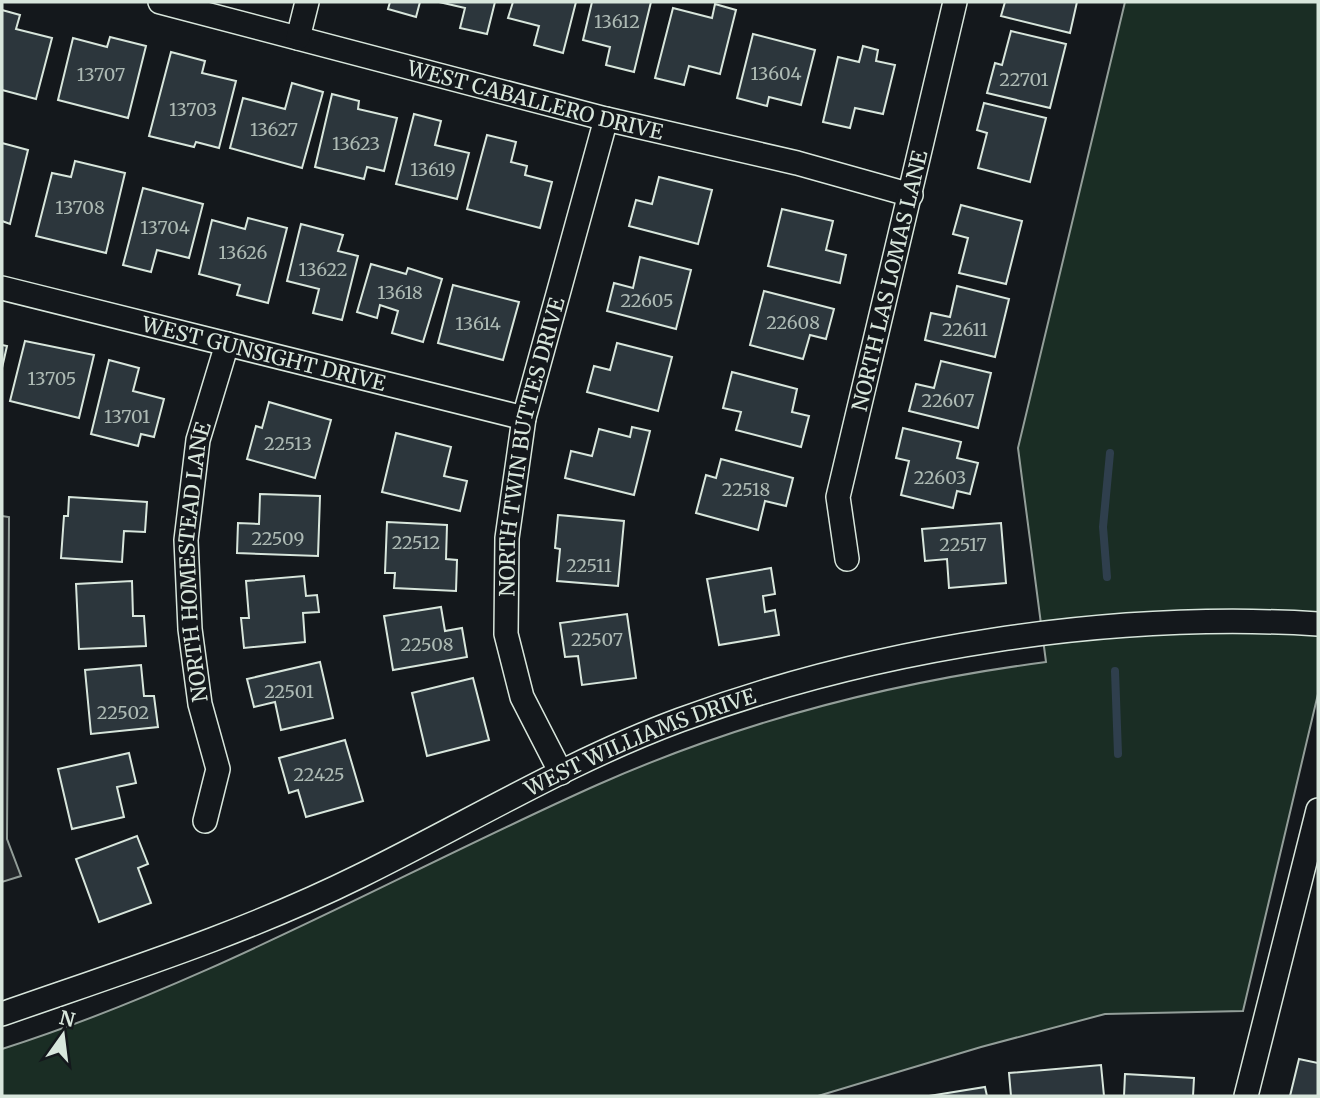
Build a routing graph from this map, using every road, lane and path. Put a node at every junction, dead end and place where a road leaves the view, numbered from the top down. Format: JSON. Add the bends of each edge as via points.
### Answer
{"nodes":[{"id":1,"x":160,"y":2,"type":"edge"},
{"id":2,"x":307,"y":2,"type":"edge"},
{"id":3,"x":955,"y":2,"type":"edge"},
{"id":4,"x":298,"y":38,"type":"junction"},
{"id":5,"x":606,"y":119,"type":"junction"},
{"id":6,"x":911,"y":195,"type":"junction"},
{"id":7,"x":2,"y":288,"type":"edge"},
{"id":8,"x":227,"y":344,"type":"junction"},
{"id":9,"x":524,"y":418,"type":"junction"},
{"id":10,"x":847,"y":559,"type":"dead end"},
{"id":11,"x":1318,"y":624,"type":"edge"},
{"id":12,"x":561,"y":773,"type":"junction"},
{"id":13,"x":205,"y":821,"type":"dead end"},
{"id":14,"x":1316,"y":825,"type":"edge"},
{"id":15,"x":2,"y":1014,"type":"edge"},
{"id":16,"x":1246,"y":1096,"type":"edge"}],
"edges":[{"from":1,"to":4,"type":"street","name":"WEST CABALLERO DRIVE"},
{"from":2,"to":4,"type":"street"},
{"from":3,"to":6,"type":"street","name":"NORTH LAS LOMAS LANE"},
{"from":4,"to":5,"type":"street","name":"WEST CABALLERO DRIVE"},
{"from":5,"to":6,"type":"street","name":"WEST CABALLERO DRIVE"},
{"from":5,"to":9,"type":"street","name":"NORTH TWIN BUTTES DRIVE"},
{"from":6,"to":10,"type":"street","name":"NORTH LAS LOMAS LANE","via":[[838,497]]},
{"from":7,"to":8,"type":"street","name":"WEST GUNSIGHT DRIVE"},
{"from":8,"to":9,"type":"street","name":"WEST GUNSIGHT DRIVE"},
{"from":8,"to":13,"type":"street","name":"NORTH HOMESTEAD LANE","via":[[198,440],[186,540],[190,629],[200,704],[218,769]]},
{"from":9,"to":12,"type":"street","name":"NORTH TWIN BUTTES DRIVE","via":[[508,538],[506,634],[522,697]]},
{"from":11,"to":12,"type":"street","name":"WEST WILLIAMS DRIVE","via":[[1132,626],[953,646],[794,683],[678,720]]},
{"from":12,"to":15,"type":"street","name":"WEST WILLIAMS DRIVE","via":[[358,877],[241,930]]},
{"from":14,"to":16,"type":"street"}]}
